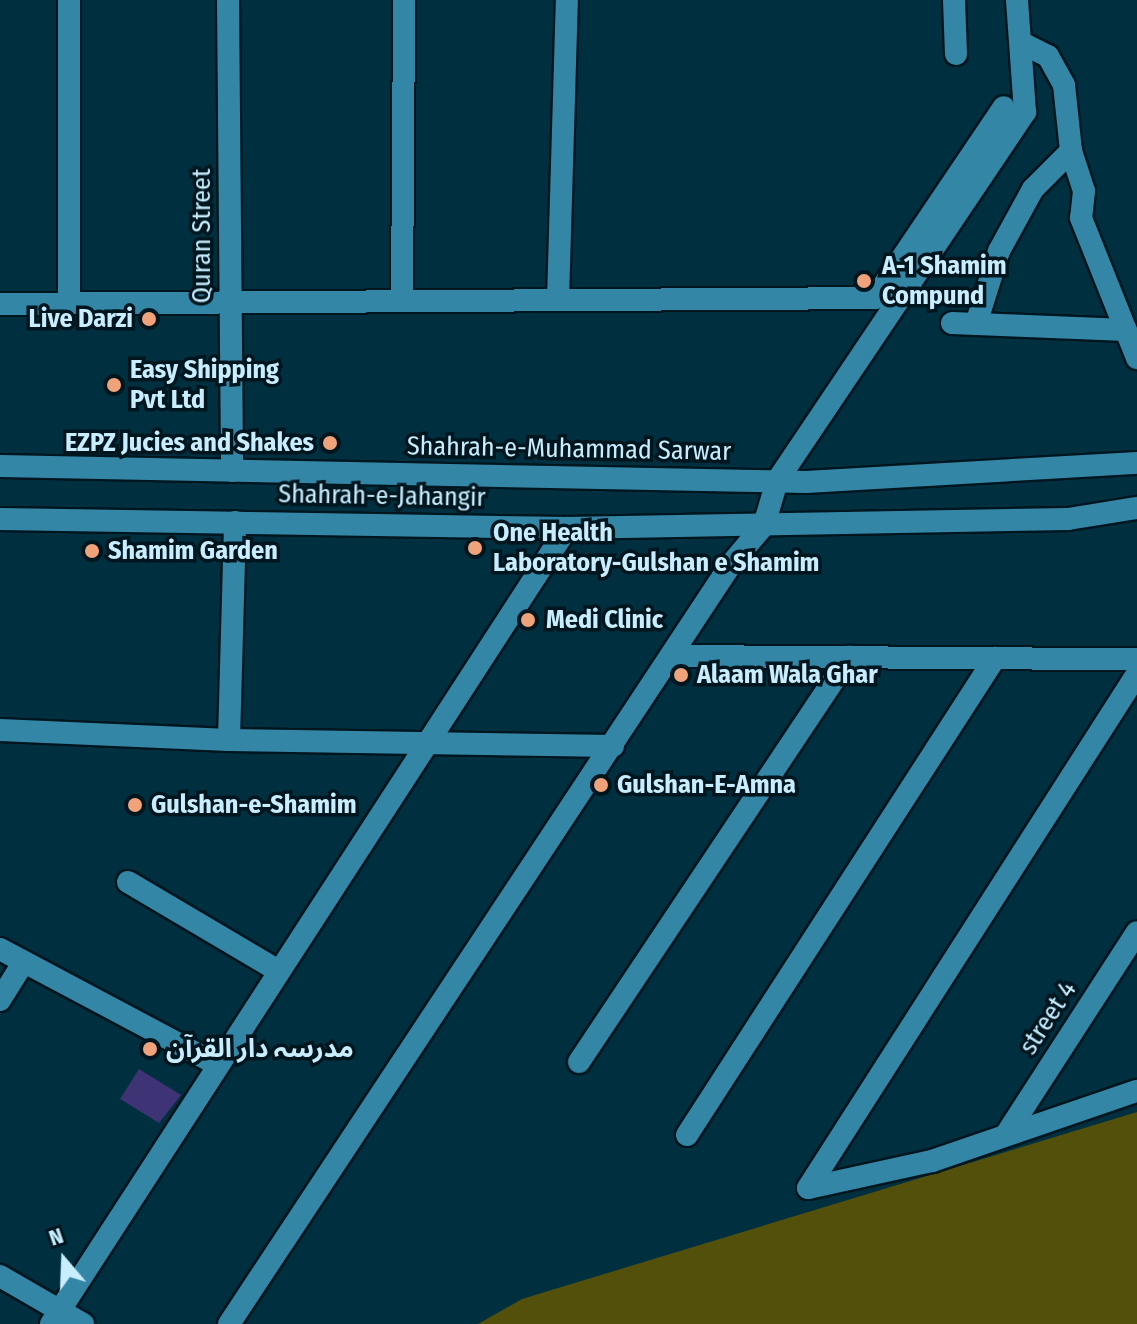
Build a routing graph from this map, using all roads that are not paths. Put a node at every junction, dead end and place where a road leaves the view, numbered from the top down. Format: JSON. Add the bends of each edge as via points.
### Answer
{"nodes":[{"id":1,"x":69,"y":0,"type":"edge"},
{"id":2,"x":228,"y":0,"type":"edge"},
{"id":3,"x":404,"y":0,"type":"edge"},
{"id":4,"x":567,"y":0,"type":"edge"},
{"id":5,"x":954,"y":0,"type":"edge"},
{"id":6,"x":1017,"y":0,"type":"edge"},
{"id":7,"x":1022,"y":43,"type":"junction"},
{"id":8,"x":956,"y":54,"type":"dead end"},
{"id":9,"x":1004,"y":107,"type":"dead end"},
{"id":10,"x":1071,"y":151,"type":"junction"},
{"id":11,"x":558,"y":299,"type":"junction"},
{"id":12,"x":402,"y":300,"type":"junction"},
{"id":13,"x":231,"y":302,"type":"junction"},
{"id":14,"x":69,"y":303,"type":"junction"},
{"id":15,"x":0,"y":304,"type":"edge"},
{"id":16,"x":952,"y":323,"type":"dead end"},
{"id":17,"x":976,"y":324,"type":"junction"},
{"id":18,"x":1126,"y":330,"type":"junction"},
{"id":19,"x":1137,"y":358,"type":"edge"},
{"id":20,"x":1137,"y":463,"type":"edge"},
{"id":21,"x":0,"y":466,"type":"edge"},
{"id":22,"x":232,"y":471,"type":"junction"},
{"id":23,"x":777,"y":481,"type":"junction"},
{"id":24,"x":1137,"y":508,"type":"edge"},
{"id":25,"x":0,"y":519,"type":"edge"},
{"id":26,"x":235,"y":522,"type":"junction"},
{"id":27,"x":764,"y":525,"type":"junction"},
{"id":28,"x":567,"y":528,"type":"junction"},
{"id":29,"x":672,"y":656,"type":"junction"},
{"id":30,"x":849,"y":657,"type":"junction"},
{"id":31,"x":995,"y":658,"type":"junction"},
{"id":32,"x":1137,"y":659,"type":"edge"},
{"id":33,"x":1137,"y":674,"type":"edge"},
{"id":34,"x":0,"y":730,"type":"edge"},
{"id":35,"x":229,"y":740,"type":"junction"},
{"id":36,"x":430,"y":743,"type":"junction"},
{"id":37,"x":613,"y":746,"type":"junction"},
{"id":38,"x":128,"y":882,"type":"dead end"},
{"id":39,"x":1137,"y":932,"type":"edge"},
{"id":40,"x":0,"y":949,"type":"edge"},
{"id":41,"x":23,"y":963,"type":"junction"},
{"id":42,"x":277,"y":970,"type":"junction"},
{"id":43,"x":0,"y":1000,"type":"edge"},
{"id":44,"x":579,"y":1062,"type":"dead end"},
{"id":45,"x":216,"y":1064,"type":"junction"},
{"id":46,"x":1137,"y":1091,"type":"edge"},
{"id":47,"x":1007,"y":1133,"type":"junction"},
{"id":48,"x":687,"y":1135,"type":"dead end"},
{"id":49,"x":0,"y":1276,"type":"edge"},
{"id":50,"x":55,"y":1318,"type":"edge"},
{"id":51,"x":83,"y":1324,"type":"edge"},
{"id":52,"x":229,"y":1324,"type":"edge"}],
"edges":[{"from":1,"to":14,"type":"street"},
{"from":2,"to":13,"type":"street","name":"Quran Street"},
{"from":3,"to":12,"type":"street"},
{"from":4,"to":11,"type":"street"},
{"from":5,"to":8,"type":"street"},
{"from":6,"to":7,"type":"street"},
{"from":7,"to":10,"type":"street","via":[[1048,56],[1064,85]]},
{"from":7,"to":23,"type":"street","via":[[1025,112]]},
{"from":9,"to":11,"type":"street","via":[[875,298]]},
{"from":10,"to":17,"type":"street","via":[[1033,189],[1006,238]]},
{"from":10,"to":18,"type":"street","via":[[1084,191],[1081,218]]},
{"from":11,"to":12,"type":"street"},
{"from":12,"to":13,"type":"street"},
{"from":13,"to":14,"type":"street"},
{"from":13,"to":22,"type":"street","name":"Quran Street"},
{"from":14,"to":15,"type":"street"},
{"from":16,"to":17,"type":"street"},
{"from":17,"to":18,"type":"street"},
{"from":18,"to":19,"type":"street"},
{"from":20,"to":23,"type":"street","name":"Shahrah-e-Muhammad Sarwar"},
{"from":21,"to":22,"type":"street","name":"Shahrah-e-Muhammad Sarwar"},
{"from":22,"to":23,"type":"street","name":"Shahrah-e-Muhammad Sarwar"},
{"from":23,"to":27,"type":"street"},
{"from":24,"to":27,"type":"street","via":[[1068,519]]},
{"from":25,"to":26,"type":"street","name":"Shahrah-e-Jahangir"},
{"from":26,"to":28,"type":"street","name":"Shahrah-e-Jahangir"},
{"from":26,"to":35,"type":"street"},
{"from":27,"to":28,"type":"street","name":"Shahrah-e-Jahangir"},
{"from":27,"to":29,"type":"street","via":[[731,564]]},
{"from":28,"to":36,"type":"street"},
{"from":29,"to":30,"type":"street"},
{"from":29,"to":37,"type":"street"},
{"from":30,"to":31,"type":"street"},
{"from":30,"to":44,"type":"street"},
{"from":31,"to":32,"type":"street"},
{"from":31,"to":48,"type":"street"},
{"from":33,"to":47,"type":"street","via":[[808,1188],[932,1161]]},
{"from":34,"to":35,"type":"street"},
{"from":35,"to":36,"type":"street"},
{"from":36,"to":37,"type":"street"},
{"from":36,"to":42,"type":"street"},
{"from":37,"to":52,"type":"street"},
{"from":38,"to":42,"type":"street"},
{"from":39,"to":47,"type":"street","name":"street 4"},
{"from":40,"to":41,"type":"street"},
{"from":41,"to":43,"type":"street"},
{"from":41,"to":45,"type":"street"},
{"from":42,"to":45,"type":"street"},
{"from":45,"to":50,"type":"street"},
{"from":46,"to":47,"type":"street"},
{"from":49,"to":50,"type":"street"},
{"from":50,"to":51,"type":"street"}]}
